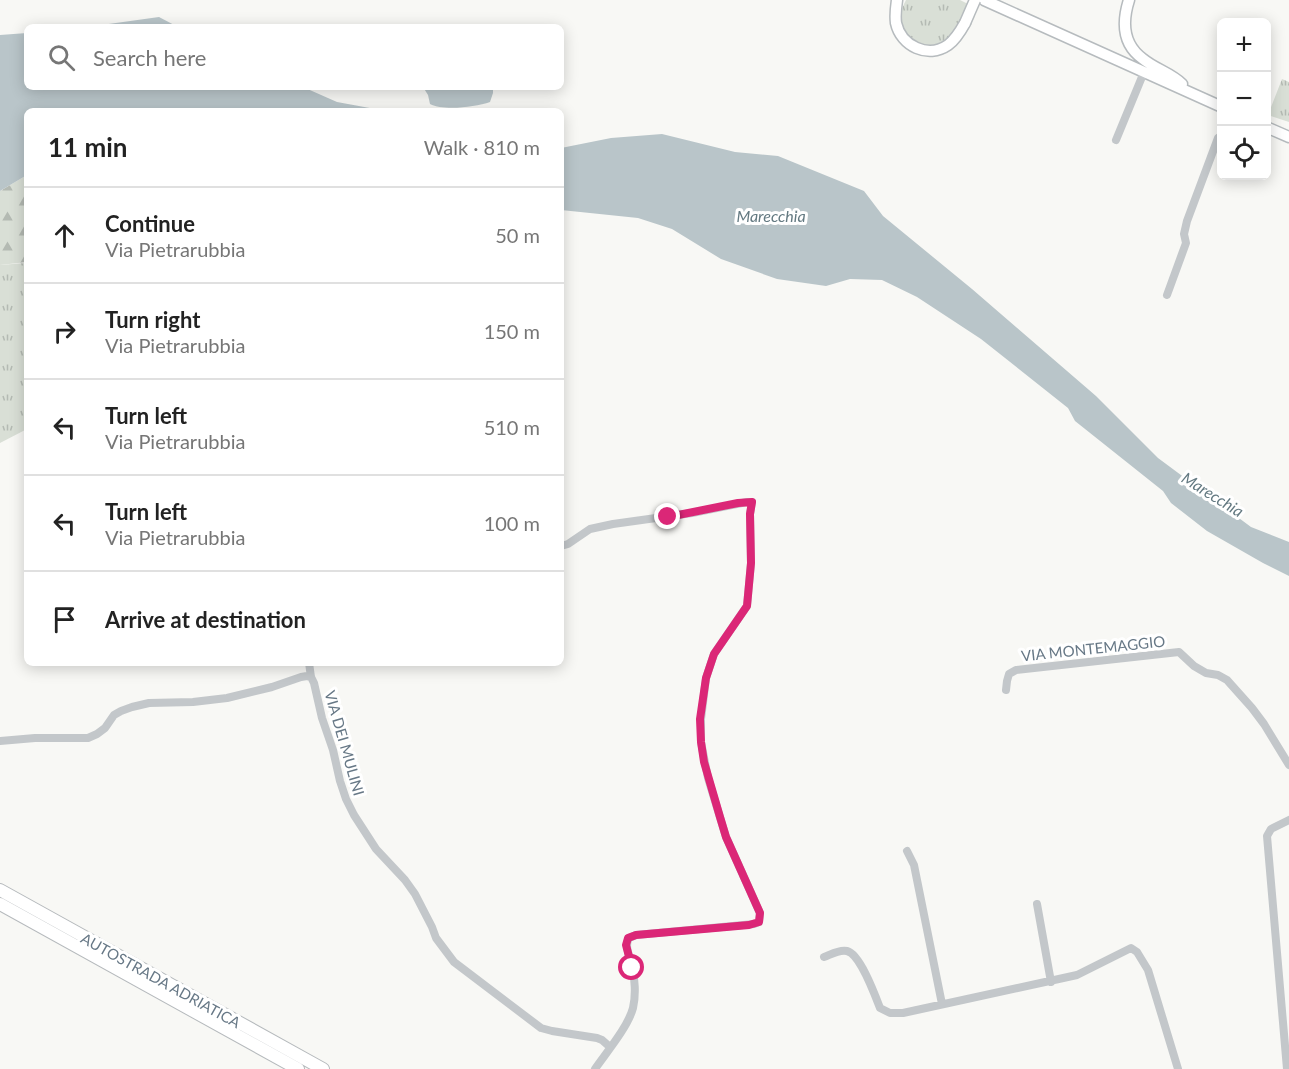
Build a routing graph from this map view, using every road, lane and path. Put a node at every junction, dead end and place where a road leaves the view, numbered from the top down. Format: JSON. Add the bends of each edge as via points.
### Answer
{"nodes":[{"id":1,"x":902,"y":0,"type":"edge"},
{"id":2,"x":968,"y":0,"type":"edge"},
{"id":3,"x":975,"y":0,"type":"edge"},
{"id":4,"x":984,"y":0,"type":"edge"},
{"id":5,"x":1129,"y":0,"type":"edge"},
{"id":6,"x":897,"y":6,"type":"edge"},
{"id":7,"x":1041,"y":25,"type":"junction"},
{"id":8,"x":1143,"y":72,"type":"junction"},
{"id":9,"x":1190,"y":93,"type":"junction"},
{"id":10,"x":1217,"y":105,"type":"edge"},
{"id":11,"x":1271,"y":129,"type":"edge"},
{"id":12,"x":1289,"y":137,"type":"edge"},
{"id":13,"x":1116,"y":140,"type":"dead end"},
{"id":14,"x":1217,"y":141,"type":"edge"},
{"id":15,"x":1167,"y":295,"type":"dead end"},
{"id":16,"x":564,"y":545,"type":"edge"},
{"id":17,"x":309,"y":666,"type":"edge"},
{"id":18,"x":311,"y":677,"type":"junction"},
{"id":19,"x":1006,"y":690,"type":"dead end"},
{"id":20,"x":0,"y":741,"type":"edge"},
{"id":21,"x":1289,"y":765,"type":"edge"},
{"id":22,"x":1289,"y":820,"type":"edge"},
{"id":23,"x":907,"y":851,"type":"dead end"},
{"id":24,"x":0,"y":890,"type":"edge"},
{"id":25,"x":0,"y":904,"type":"edge"},
{"id":26,"x":1037,"y":904,"type":"dead end"},
{"id":27,"x":824,"y":957,"type":"dead end"},
{"id":28,"x":1051,"y":982,"type":"junction"},
{"id":29,"x":942,"y":1004,"type":"junction"},
{"id":30,"x":610,"y":1047,"type":"junction"},
{"id":31,"x":298,"y":1069,"type":"edge"},
{"id":32,"x":323,"y":1069,"type":"edge"},
{"id":33,"x":595,"y":1069,"type":"edge"},
{"id":34,"x":1178,"y":1069,"type":"edge"},
{"id":35,"x":1287,"y":1069,"type":"edge"}],
"edges":[{"from":1,"to":6,"type":"main road"},
{"from":2,"to":7,"type":"main road","via":[[1020,23]]},
{"from":3,"to":6,"type":"main road","bridge":true,"via":[[949,45],[928,51],[916,48],[900,35]]},
{"from":4,"to":7,"type":"main road"},
{"from":5,"to":9,"type":"main road","via":[[1124,27],[1133,50]]},
{"from":7,"to":8,"type":"main road"},
{"from":8,"to":9,"type":"main road"},
{"from":8,"to":13,"type":"street"},
{"from":9,"to":10,"type":"main road"},
{"from":11,"to":12,"type":"main road"},
{"from":14,"to":15,"type":"street","via":[[1187,221],[1186,243]]},
{"from":16,"to":30,"type":"street","via":[[590,529],[752,502],[747,606],[714,654],[700,719],[704,762],[726,837],[760,913],[759,922],[628,938],[633,1009]]},
{"from":17,"to":18,"type":"street","name":"VIA DEI MULINI"},
{"from":18,"to":20,"type":"street","name":"VIA DEI MULINI","via":[[227,698],[132,707],[121,711],[105,728],[88,738]]},
{"from":18,"to":30,"type":"street","name":"VIA DEI MULINI","via":[[346,799],[376,849],[415,894],[444,950],[454,962],[541,1028],[597,1038]]},
{"from":19,"to":21,"type":"street","name":"VIA MONTEMAGGIO","via":[[1009,674],[1016,670],[1179,652],[1206,673],[1227,680],[1264,724]]},
{"from":22,"to":35,"type":"street","via":[[1271,829],[1267,836]]},
{"from":23,"to":29,"type":"street","via":[[914,865]]},
{"from":24,"to":32,"type":"highway","name":"AUTOSTRADA ADRIATICA"},
{"from":25,"to":31,"type":"highway","name":"AUTOSTRADA ADRIATICA"},
{"from":26,"to":28,"type":"street"},
{"from":27,"to":29,"type":"street","via":[[841,951],[853,954],[880,1008],[890,1012]]},
{"from":28,"to":29,"type":"street"},
{"from":28,"to":34,"type":"street","via":[[1077,975],[1131,948],[1137,952],[1148,970]]},
{"from":30,"to":33,"type":"street"}]}
